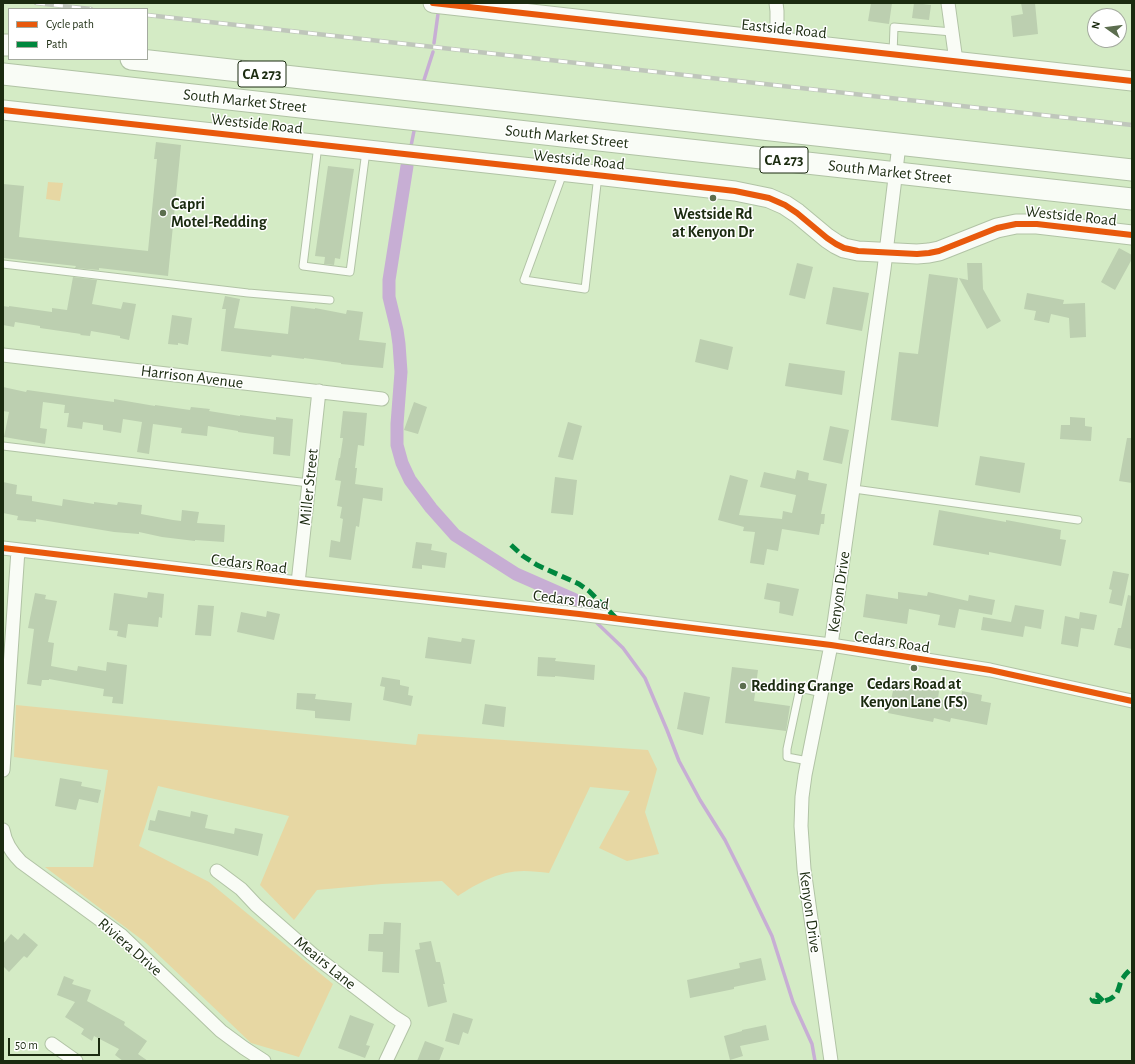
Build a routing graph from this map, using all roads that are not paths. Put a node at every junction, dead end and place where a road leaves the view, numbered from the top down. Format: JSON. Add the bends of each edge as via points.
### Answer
{"nodes":[{"id":1,"x":433,"y":3,"type":"edge"},
{"id":2,"x":776,"y":3,"type":"edge"},
{"id":3,"x":948,"y":3,"type":"edge"},
{"id":4,"x":952,"y":32,"type":"junction"},
{"id":5,"x":776,"y":41,"type":"junction"},
{"id":6,"x":893,"y":54,"type":"junction"},
{"id":7,"x":140,"y":60,"type":"edge"},
{"id":8,"x":956,"y":61,"type":"junction"},
{"id":9,"x":3,"y":74,"type":"edge"},
{"id":10,"x":1132,"y":81,"type":"edge"},
{"id":11,"x":3,"y":110,"type":"edge"},
{"id":12,"x":318,"y":144,"type":"junction"},
{"id":13,"x":899,"y":145,"type":"junction"},
{"id":14,"x":366,"y":150,"type":"junction"},
{"id":15,"x":1132,"y":170,"type":"edge"},
{"id":16,"x":563,"y":171,"type":"junction"},
{"id":17,"x":895,"y":173,"type":"junction"},
{"id":18,"x":598,"y":175,"type":"junction"},
{"id":19,"x":1132,"y":199,"type":"edge"},
{"id":20,"x":1132,"y":235,"type":"edge"},
{"id":21,"x":886,"y":253,"type":"junction"},
{"id":22,"x":3,"y":264,"type":"edge"},
{"id":23,"x":330,"y":300,"type":"dead end"},
{"id":24,"x":3,"y":355,"type":"edge"},
{"id":25,"x":319,"y":391,"type":"junction"},
{"id":26,"x":382,"y":399,"type":"dead end"},
{"id":27,"x":3,"y":446,"type":"edge"},
{"id":28,"x":309,"y":483,"type":"junction"},
{"id":29,"x":854,"y":489,"type":"junction"},
{"id":30,"x":1078,"y":520,"type":"dead end"},
{"id":31,"x":3,"y":548,"type":"edge"},
{"id":32,"x":18,"y":550,"type":"junction"},
{"id":33,"x":298,"y":583,"type":"junction"},
{"id":34,"x":831,"y":645,"type":"junction"},
{"id":35,"x":822,"y":693,"type":"junction"},
{"id":36,"x":1132,"y":700,"type":"edge"},
{"id":37,"x":808,"y":761,"type":"junction"},
{"id":38,"x":3,"y":770,"type":"edge"},
{"id":39,"x":3,"y":830,"type":"edge"},
{"id":40,"x":217,"y":871,"type":"dead end"},
{"id":41,"x":52,"y":1044,"type":"dead end"},
{"id":42,"x":76,"y":1061,"type":"edge"},
{"id":43,"x":264,"y":1061,"type":"edge"},
{"id":44,"x":386,"y":1061,"type":"edge"},
{"id":45,"x":832,"y":1061,"type":"edge"}],
"edges":[{"from":1,"to":5,"type":"street","name":"Eastside Road"},
{"from":2,"to":5,"type":"street"},
{"from":3,"to":4,"type":"street"},
{"from":4,"to":6,"type":"lane","via":[[894,27]]},
{"from":4,"to":8,"type":"street"},
{"from":5,"to":6,"type":"street","name":"Eastside Road"},
{"from":6,"to":8,"type":"street","name":"Eastside Road"},
{"from":7,"to":13,"type":"main road","name":"South Market Street","number":"CA 273"},
{"from":8,"to":10,"type":"street","name":"Eastside Road"},
{"from":9,"to":17,"type":"main road","name":"South Market Street","number":"CA 273"},
{"from":11,"to":12,"type":"street","name":"Westside Road"},
{"from":12,"to":14,"type":"street","name":"Westside Road"},
{"from":12,"to":14,"type":"lane","via":[[302,266],[350,272]]},
{"from":13,"to":15,"type":"main road","name":"South Market Street","number":"CA 273"},
{"from":13,"to":17,"type":"street","name":"Kenyon Drive"},
{"from":14,"to":16,"type":"street","name":"Westside Road"},
{"from":16,"to":18,"type":"street","name":"Westside Road"},
{"from":16,"to":18,"type":"lane","via":[[524,280],[585,289]]},
{"from":17,"to":19,"type":"main road","name":"South Market Street","number":"CA 273"},
{"from":17,"to":21,"type":"street","name":"Kenyon Drive"},
{"from":18,"to":21,"type":"street","name":"Westside Road","via":[[736,191],[769,198],[785,205],[844,248]]},
{"from":20,"to":21,"type":"street","name":"Westside Road","via":[[1016,224],[997,228],[934,252]]},
{"from":21,"to":29,"type":"street","name":"Kenyon Drive"},
{"from":22,"to":23,"type":"lane","via":[[248,293]]},
{"from":24,"to":25,"type":"street","name":"Harrison Avenue"},
{"from":25,"to":26,"type":"street","name":"Harrison Avenue"},
{"from":25,"to":28,"type":"street","name":"Miller Street"},
{"from":27,"to":28,"type":"lane"},
{"from":28,"to":33,"type":"street","name":"Miller Street"},
{"from":29,"to":30,"type":"lane"},
{"from":29,"to":34,"type":"street","name":"Kenyon Drive"},
{"from":31,"to":32,"type":"street","name":"Cedars Road"},
{"from":32,"to":33,"type":"street","name":"Cedars Road"},
{"from":32,"to":38,"type":"street"},
{"from":33,"to":34,"type":"street","name":"Cedars Road"},
{"from":34,"to":35,"type":"street","name":"Kenyon Drive"},
{"from":34,"to":36,"type":"street","name":"Cedars Road","via":[[990,670]]},
{"from":35,"to":37,"type":"street","name":"Kenyon Drive"},
{"from":35,"to":37,"type":"lane","via":[[800,688],[787,749],[787,757]]},
{"from":37,"to":45,"type":"street","name":"Kenyon Drive","via":[[801,813],[801,841]]},
{"from":39,"to":43,"type":"street","name":"Riviera Drive","via":[[10,850],[21,862],[121,935],[221,1031]]},
{"from":40,"to":44,"type":"street","name":"Meairs Lane","via":[[241,889],[256,906],[312,954],[404,1023]]},
{"from":41,"to":42,"type":"street"}]}
